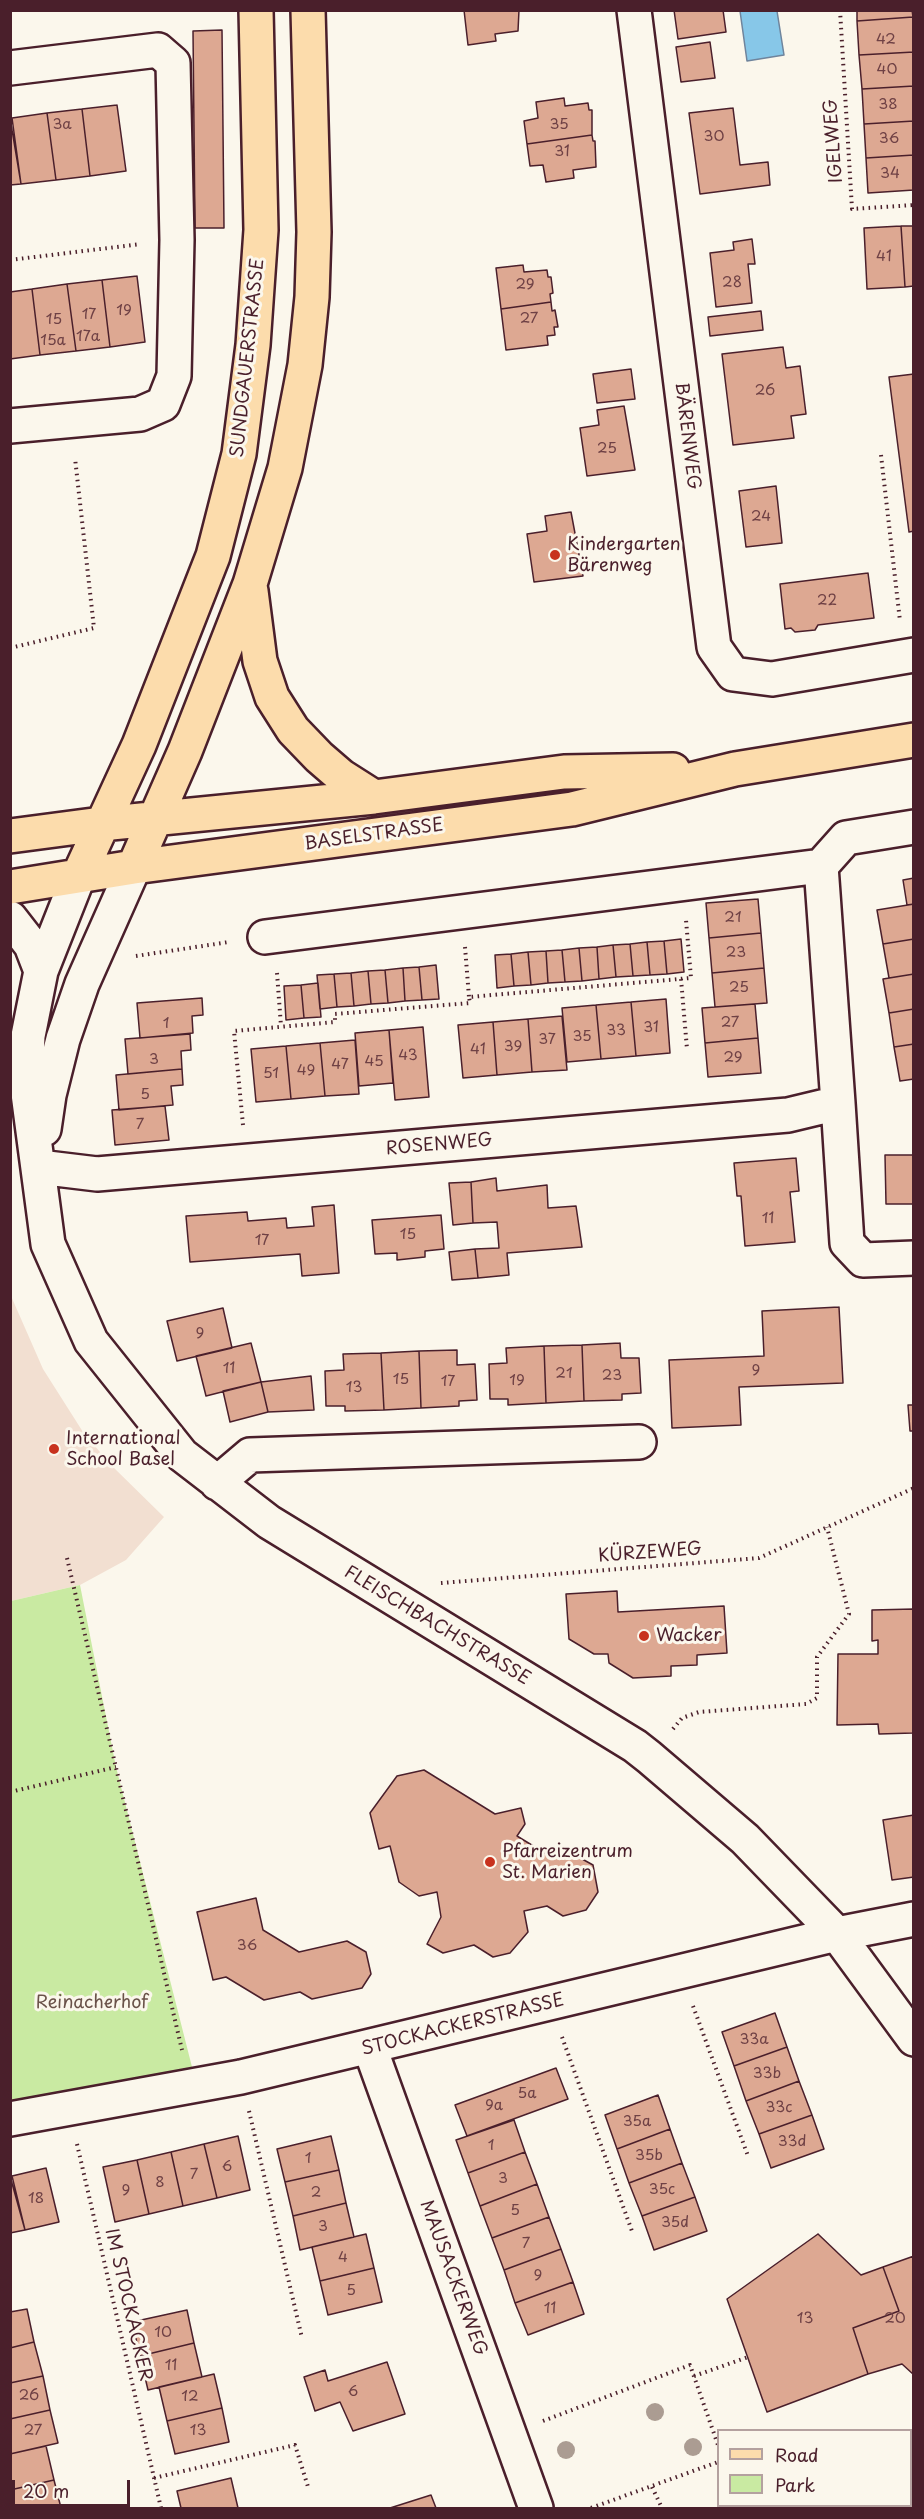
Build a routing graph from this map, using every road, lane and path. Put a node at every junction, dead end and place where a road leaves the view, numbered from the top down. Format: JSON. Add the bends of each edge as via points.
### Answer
{"nodes":[{"id":1,"x":256,"y":10,"type":"edge"},
{"id":2,"x":308,"y":10,"type":"edge"},
{"id":3,"x":634,"y":10,"type":"edge"},
{"id":4,"x":840,"y":10,"type":"edge"},
{"id":5,"x":10,"y":68,"type":"edge"},
{"id":6,"x":914,"y":205,"type":"edge"},
{"id":7,"x":177,"y":240,"type":"junction"},
{"id":8,"x":10,"y":260,"type":"edge"},
{"id":9,"x":71,"y":422,"type":"junction"},
{"id":10,"x":10,"y":426,"type":"edge"},
{"id":11,"x":881,"y":455,"type":"dead end"},
{"id":12,"x":250,"y":584,"type":"junction"},
{"id":13,"x":10,"y":648,"type":"edge"},
{"id":14,"x":909,"y":656,"type":"edge"},
{"id":15,"x":914,"y":740,"type":"edge"},
{"id":16,"x":735,"y":768,"type":"junction"},
{"id":17,"x":374,"y":797,"type":"junction"},
{"id":18,"x":153,"y":819,"type":"junction"},
{"id":19,"x":101,"y":824,"type":"junction"},
{"id":20,"x":914,"y":827,"type":"edge"},
{"id":21,"x":10,"y":836,"type":"edge"},
{"id":22,"x":821,"y":866,"type":"junction"},
{"id":23,"x":134,"y":867,"type":"junction"},
{"id":24,"x":79,"y":875,"type":"junction"},
{"id":25,"x":683,"y":884,"type":"junction"},
{"id":26,"x":10,"y":887,"type":"edge"},
{"id":27,"x":462,"y":912,"type":"junction"},
{"id":28,"x":10,"y":918,"type":"edge"},
{"id":29,"x":269,"y":936,"type":"junction"},
{"id":30,"x":91,"y":962,"type":"junction"},
{"id":31,"x":41,"y":971,"type":"junction"},
{"id":32,"x":681,"y":979,"type":"junction"},
{"id":33,"x":469,"y":997,"type":"junction"},
{"id":34,"x":281,"y":1026,"type":"junction"},
{"id":35,"x":687,"y":1048,"type":"dead end"},
{"id":36,"x":838,"y":1103,"type":"junction"},
{"id":37,"x":246,"y":1161,"type":"junction"},
{"id":38,"x":39,"y":1167,"type":"junction"},
{"id":39,"x":914,"y":1258,"type":"edge"},
{"id":40,"x":639,"y":1442,"type":"dead end"},
{"id":41,"x":217,"y":1483,"type":"junction"},
{"id":42,"x":914,"y":1488,"type":"edge"},
{"id":43,"x":827,"y":1527,"type":"junction"},
{"id":44,"x":67,"y":1558,"type":"dead end"},
{"id":45,"x":433,"y":1584,"type":"dead end"},
{"id":46,"x":649,"y":1757,"type":"junction"},
{"id":47,"x":116,"y":1767,"type":"junction"},
{"id":48,"x":10,"y":1792,"type":"edge"},
{"id":49,"x":914,"y":1919,"type":"edge"},
{"id":50,"x":837,"y":1934,"type":"junction"},
{"id":51,"x":681,"y":1971,"type":"junction"},
{"id":52,"x":549,"y":2004,"type":"junction"},
{"id":53,"x":914,"y":2039,"type":"edge"},
{"id":54,"x":370,"y":2048,"type":"junction"},
{"id":55,"x":183,"y":2054,"type":"dead end"},
{"id":56,"x":241,"y":2077,"type":"junction"},
{"id":57,"x":69,"y":2108,"type":"junction"},
{"id":58,"x":10,"y":2119,"type":"edge"},
{"id":59,"x":748,"y":2156,"type":"dead end"},
{"id":60,"x":633,"y":2234,"type":"dead end"},
{"id":61,"x":302,"y":2338,"type":"dead end"},
{"id":62,"x":748,"y":2356,"type":"dead end"},
{"id":63,"x":694,"y":2376,"type":"junction"},
{"id":64,"x":509,"y":2434,"type":"junction"},
{"id":65,"x":717,"y":2442,"type":"edge"},
{"id":66,"x":717,"y":2462,"type":"edge"},
{"id":67,"x":154,"y":2478,"type":"junction"},
{"id":68,"x":652,"y":2487,"type":"junction"},
{"id":69,"x":309,"y":2490,"type":"dead end"},
{"id":70,"x":161,"y":2508,"type":"edge"},
{"id":71,"x":536,"y":2508,"type":"edge"},
{"id":72,"x":591,"y":2508,"type":"edge"},
{"id":73,"x":662,"y":2508,"type":"edge"}],
"edges":[{"from":1,"to":19,"type":"main road","name":"SUNDGAUERSTRASSE","via":[[261,230],[253,345],[239,454],[213,556],[139,745]]},
{"from":2,"to":12,"type":"main road","via":[[314,232],[305,365],[285,468]]},
{"from":3,"to":14,"type":"street","name":"BÄRENWEG","via":[[714,647],[733,674],[772,679]]},
{"from":4,"to":6,"type":"path","name":"IGELWEG","via":[[852,209]]},
{"from":5,"to":7,"type":"street","via":[[158,50],[173,63]]},
{"from":7,"to":8,"type":"path"},
{"from":7,"to":9,"type":"street","via":[[174,376],[163,404],[140,414]]},
{"from":9,"to":10,"type":"street"},
{"from":9,"to":13,"type":"path","via":[[94,628]]},
{"from":11,"to":14,"type":"path"},
{"from":12,"to":17,"type":"main road","via":[[260,661],[272,697],[293,730],[320,757]]},
{"from":12,"to":18,"type":"main road","via":[[185,750]]},
{"from":15,"to":16,"type":"main road","name":"BASELSTRASSE"},
{"from":16,"to":17,"type":"main road","name":"BASELSTRASSE","via":[[564,772]]},
{"from":16,"to":23,"type":"main road","name":"BASELSTRASSE","via":[[572,809]]},
{"from":17,"to":18,"type":"main road","name":"BASELSTRASSE"},
{"from":18,"to":19,"type":"main road","name":"BASELSTRASSE"},
{"from":18,"to":23,"type":"main road"},
{"from":19,"to":21,"type":"main road","name":"BASELSTRASSE"},
{"from":19,"to":24,"type":"main road","name":"SUNDGAUERSTRASSE"},
{"from":20,"to":22,"type":"street","via":[[846,838]]},
{"from":22,"to":25,"type":"street"},
{"from":22,"to":36,"type":"street"},
{"from":23,"to":24,"type":"main road","name":"BASELSTRASSE"},
{"from":23,"to":30,"type":"street","name":"FLEISCHBACHSTRASSE"},
{"from":24,"to":26,"type":"main road","name":"BASELSTRASSE"},
{"from":24,"to":31,"type":"street","name":"FLEISCHBACHSTRASSE"},
{"from":25,"to":27,"type":"street"},
{"from":25,"to":32,"type":"path","via":[[691,978]]},
{"from":27,"to":29,"type":"street"},
{"from":27,"to":33,"type":"path"},
{"from":28,"to":31,"type":"street","via":[[31,945]]},
{"from":29,"to":30,"type":"path"},
{"from":29,"to":34,"type":"path"},
{"from":30,"to":38,"type":"street","name":"FLEISCHBACHSTRASSE","via":[[57,1062]]},
{"from":31,"to":38,"type":"street","name":"FLEISCHBACHSTRASSE","via":[[28,1036],[26,1078]]},
{"from":32,"to":33,"type":"path"},
{"from":32,"to":35,"type":"path"},
{"from":33,"to":34,"type":"path","via":[[470,1003],[335,1014],[335,1022]]},
{"from":34,"to":37,"type":"path","via":[[234,1031]]},
{"from":36,"to":37,"type":"street","name":"ROSENWEG","via":[[788,1115]]},
{"from":36,"to":39,"type":"street","via":[[847,1243],[863,1260]]},
{"from":37,"to":38,"type":"street","name":"ROSENWEG","via":[[97,1174]]},
{"from":38,"to":41,"type":"street","name":"FLEISCHBACHSTRASSE","via":[[48,1244],[91,1341],[182,1455]]},
{"from":40,"to":41,"type":"street","via":[[250,1455]]},
{"from":41,"to":46,"type":"street","name":"FLEISCHBACHSTRASSE","via":[[278,1528]]},
{"from":42,"to":43,"type":"path","name":"KÜRZEWEG"},
{"from":43,"to":45,"type":"path","name":"KÜRZEWEG","via":[[759,1558]]},
{"from":43,"to":46,"type":"path","via":[[849,1614],[817,1657],[817,1698],[806,1704],[699,1712],[682,1718]]},
{"from":44,"to":47,"type":"path"},
{"from":46,"to":50,"type":"street","name":"FLEISCHBACHSTRASSE","via":[[745,1839]]},
{"from":47,"to":48,"type":"path"},
{"from":47,"to":55,"type":"path"},
{"from":49,"to":50,"type":"street","name":"STOCKACKERSTRASSE"},
{"from":50,"to":51,"type":"street","name":"STOCKACKERSTRASSE"},
{"from":50,"to":53,"type":"street","name":"FLEISCHBACHSTRASSE"},
{"from":51,"to":52,"type":"street","name":"STOCKACKERSTRASSE"},
{"from":51,"to":59,"type":"path"},
{"from":52,"to":54,"type":"street","name":"STOCKACKERSTRASSE"},
{"from":52,"to":60,"type":"path"},
{"from":54,"to":56,"type":"street","name":"STOCKACKERSTRASSE"},
{"from":54,"to":64,"type":"street","name":"MAUSACKERWEG"},
{"from":56,"to":57,"type":"street","name":"STOCKACKERSTRASSE"},
{"from":56,"to":61,"type":"path"},
{"from":57,"to":58,"type":"street","name":"STOCKACKERSTRASSE"},
{"from":57,"to":67,"type":"path","name":"IM STOCKACKER"},
{"from":62,"to":63,"type":"path"},
{"from":63,"to":64,"type":"path","via":[[690,2365]]},
{"from":63,"to":65,"type":"path"},
{"from":64,"to":71,"type":"street","name":"MAUSACKERWEG"},
{"from":66,"to":68,"type":"path"},
{"from":67,"to":69,"type":"path","via":[[295,2445]]},
{"from":67,"to":70,"type":"path","name":"IM STOCKACKER"},
{"from":68,"to":72,"type":"path"},
{"from":68,"to":73,"type":"path"}]}
